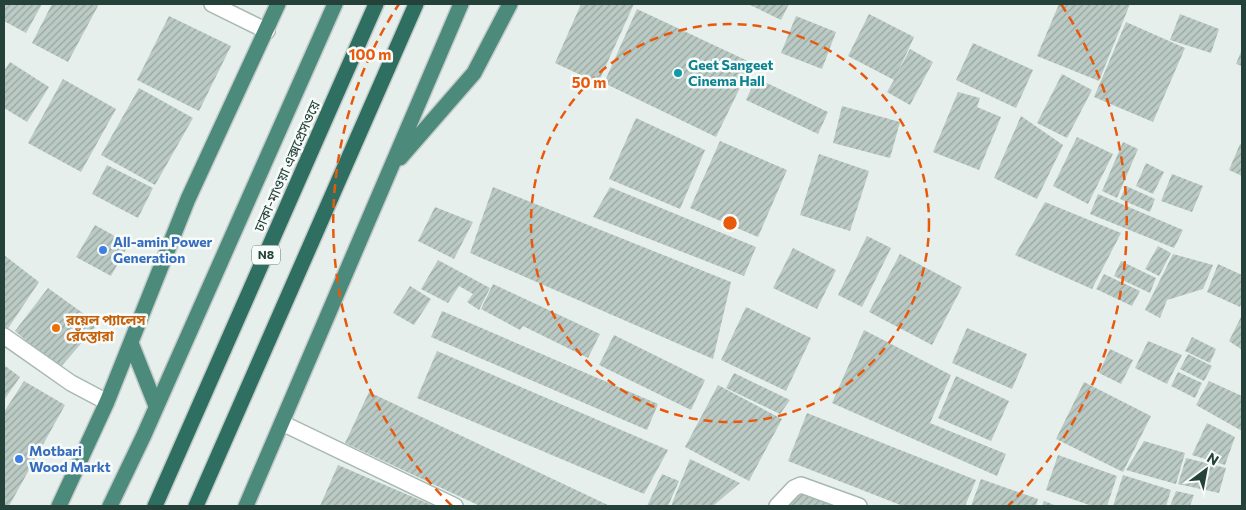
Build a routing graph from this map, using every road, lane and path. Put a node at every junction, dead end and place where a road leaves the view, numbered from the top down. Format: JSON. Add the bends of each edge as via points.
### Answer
{"nodes":[{"id":1,"x":212,"y":4,"type":"edge"},
{"id":2,"x":278,"y":4,"type":"edge"},
{"id":3,"x":335,"y":4,"type":"edge"},
{"id":4,"x":376,"y":4,"type":"edge"},
{"id":5,"x":416,"y":4,"type":"edge"},
{"id":6,"x":460,"y":4,"type":"edge"},
{"id":7,"x":510,"y":4,"type":"edge"},
{"id":8,"x":267,"y":30,"type":"junction"},
{"id":9,"x":391,"y":169,"type":"junction"},
{"id":10,"x":4,"y":336,"type":"edge"},
{"id":11,"x":131,"y":343,"type":"junction"},
{"id":12,"x":107,"y":402,"type":"junction"},
{"id":13,"x":156,"y":406,"type":"junction"},
{"id":14,"x":282,"y":423,"type":"junction"},
{"id":15,"x":59,"y":506,"type":"edge"},
{"id":16,"x":110,"y":506,"type":"edge"},
{"id":17,"x":155,"y":506,"type":"edge"},
{"id":18,"x":196,"y":506,"type":"edge"},
{"id":19,"x":246,"y":506,"type":"edge"},
{"id":20,"x":455,"y":506,"type":"edge"},
{"id":21,"x":777,"y":506,"type":"edge"},
{"id":22,"x":859,"y":506,"type":"edge"}],
"edges":[{"from":1,"to":8,"type":"street"},
{"from":2,"to":8,"type":"highway"},
{"from":3,"to":13,"type":"highway"},
{"from":4,"to":17,"type":"highway","name":"ঢাকা-মাওয়া এক্সপ্রেসওয়ে","number":"N8"},
{"from":5,"to":18,"type":"highway","number":"N8"},
{"from":6,"to":9,"type":"highway"},
{"from":7,"to":9,"type":"highway","via":[[474,73]]},
{"from":8,"to":11,"type":"highway","via":[[188,199]]},
{"from":9,"to":14,"type":"highway"},
{"from":10,"to":12,"type":"street","via":[[71,383]]},
{"from":11,"to":12,"type":"highway"},
{"from":11,"to":13,"type":"highway"},
{"from":12,"to":15,"type":"highway"},
{"from":13,"to":16,"type":"highway"},
{"from":14,"to":19,"type":"highway"},
{"from":14,"to":20,"type":"street"},
{"from":21,"to":22,"type":"street","via":[[801,485]]}]}
